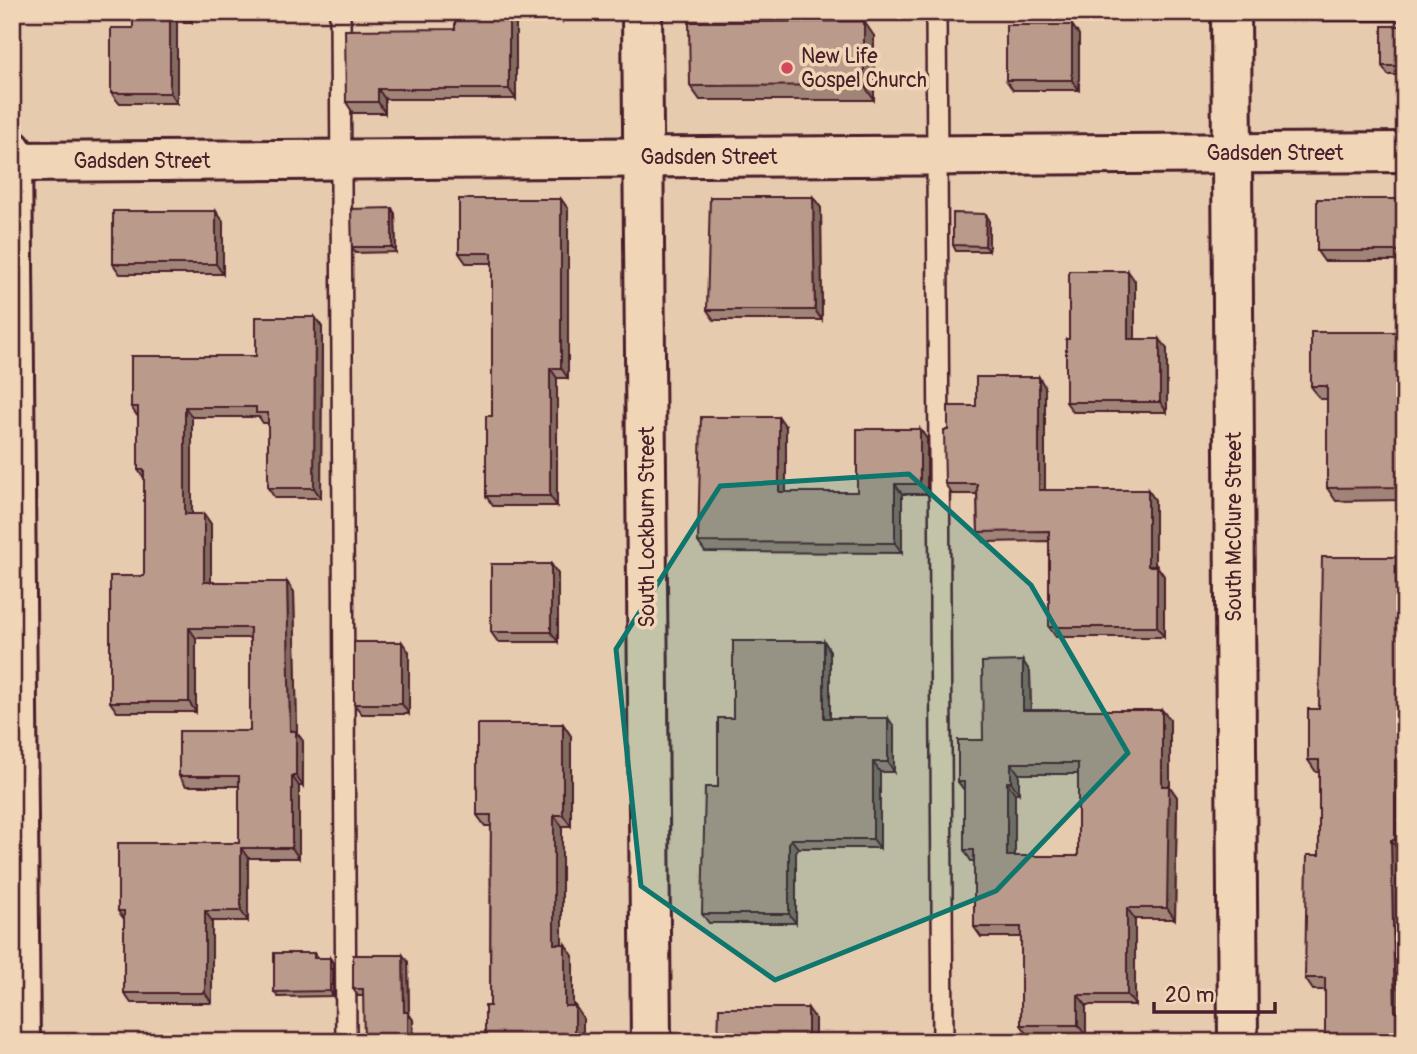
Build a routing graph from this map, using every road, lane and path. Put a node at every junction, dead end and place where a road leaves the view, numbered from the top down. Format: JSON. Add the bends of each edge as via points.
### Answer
{"nodes":[{"id":1,"x":340,"y":12,"type":"edge"},
{"id":2,"x":642,"y":12,"type":"edge"},
{"id":3,"x":936,"y":12,"type":"edge"},
{"id":4,"x":1231,"y":12,"type":"edge"},
{"id":5,"x":12,"y":150,"type":"edge"},
{"id":6,"x":1405,"y":152,"type":"edge"},
{"id":7,"x":1232,"y":154,"type":"junction"},
{"id":8,"x":937,"y":156,"type":"junction"},
{"id":9,"x":644,"y":158,"type":"junction"},
{"id":10,"x":340,"y":160,"type":"junction"},
{"id":11,"x":12,"y":162,"type":"edge"},
{"id":12,"x":20,"y":1042,"type":"edge"},
{"id":13,"x":346,"y":1042,"type":"edge"},
{"id":14,"x":651,"y":1042,"type":"edge"},
{"id":15,"x":943,"y":1042,"type":"edge"},
{"id":16,"x":1238,"y":1042,"type":"edge"}],
"edges":[{"from":1,"to":10,"type":"lane"},
{"from":2,"to":9,"type":"street","name":"South Lockburn Street"},
{"from":3,"to":8,"type":"lane"},
{"from":4,"to":7,"type":"street","name":"South McClure Street"},
{"from":5,"to":11,"type":"street"},
{"from":6,"to":7,"type":"street","name":"Gadsden Street"},
{"from":7,"to":8,"type":"street","name":"Gadsden Street"},
{"from":7,"to":16,"type":"street","name":"South McClure Street"},
{"from":8,"to":9,"type":"street","name":"Gadsden Street"},
{"from":8,"to":15,"type":"lane"},
{"from":9,"to":10,"type":"street","name":"Gadsden Street"},
{"from":9,"to":14,"type":"street","name":"South Lockburn Street"},
{"from":10,"to":11,"type":"street","name":"Gadsden Street"},
{"from":10,"to":13,"type":"lane"},
{"from":11,"to":12,"type":"street"}]}
